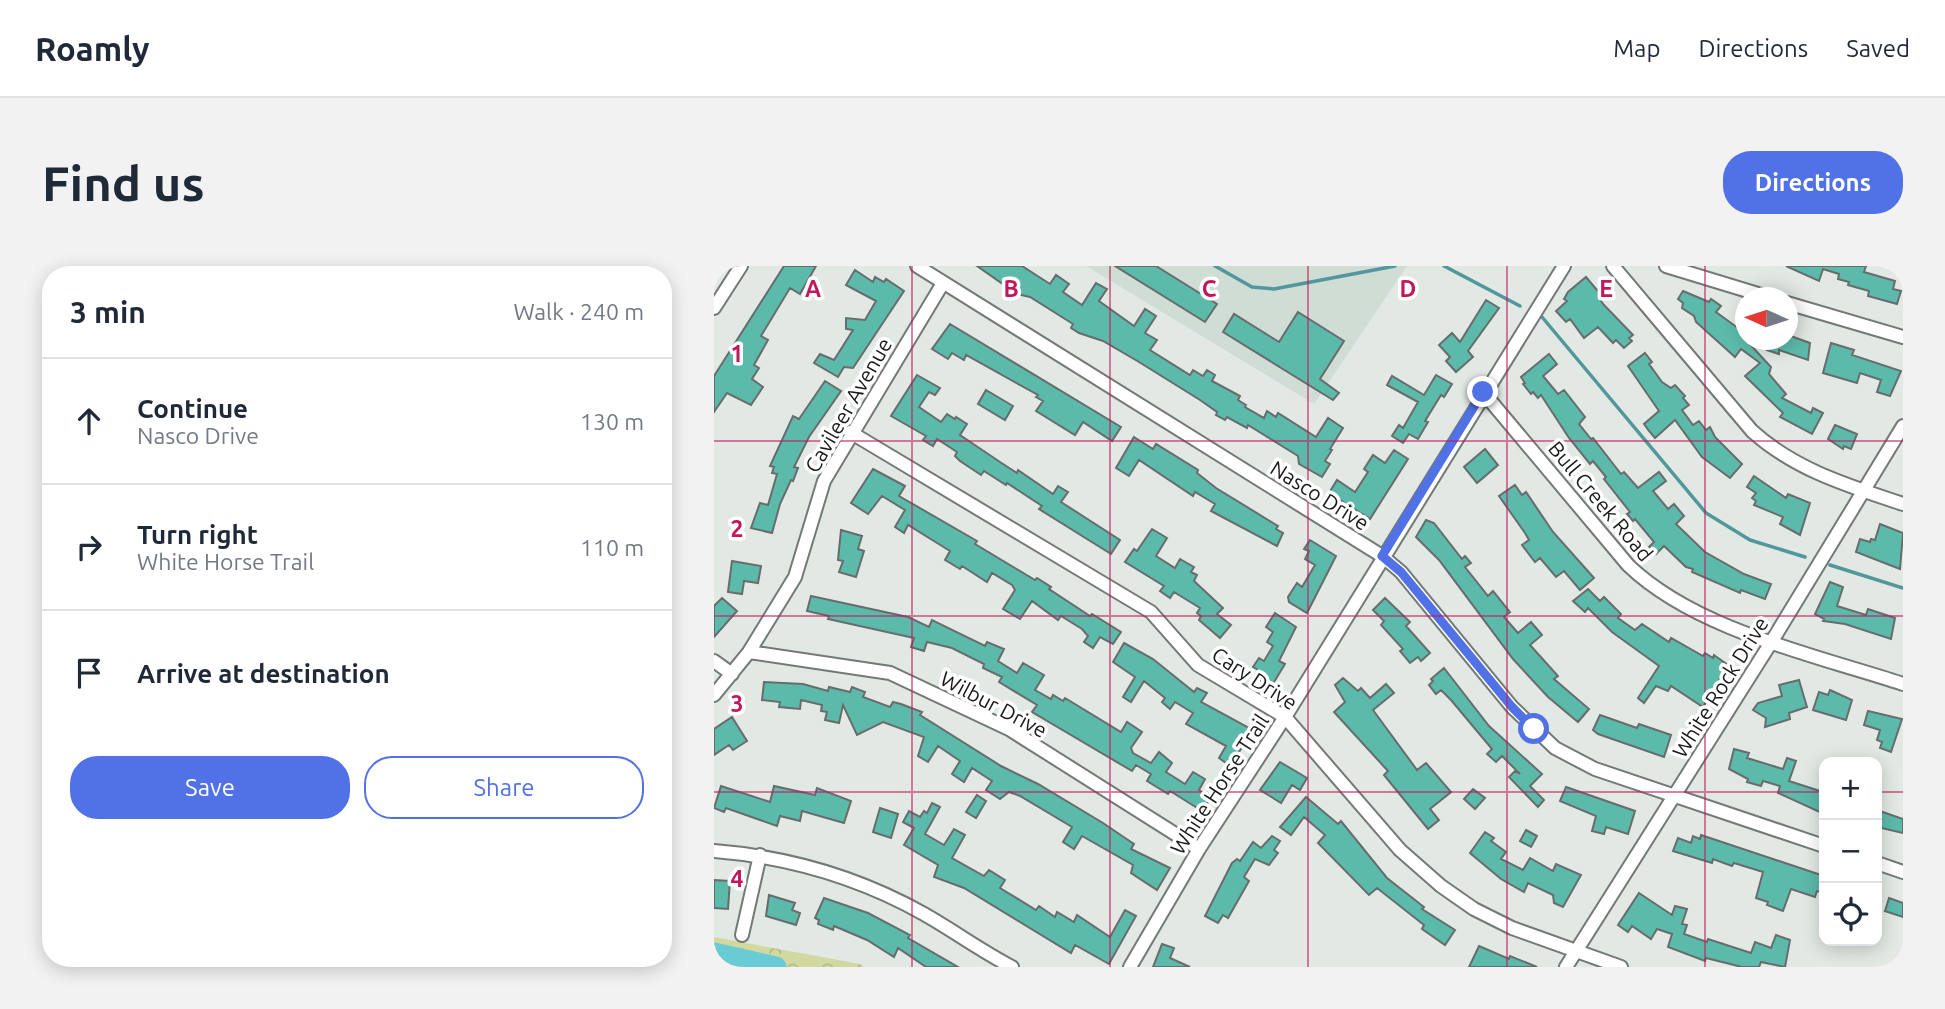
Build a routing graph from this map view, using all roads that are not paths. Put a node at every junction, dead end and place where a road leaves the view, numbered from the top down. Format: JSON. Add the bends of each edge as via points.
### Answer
{"nodes":[{"id":1,"x":741,"y":266,"type":"edge"},
{"id":2,"x":917,"y":266,"type":"edge"},
{"id":3,"x":1564,"y":266,"type":"edge"},
{"id":4,"x":1613,"y":266,"type":"edge"},
{"id":5,"x":1666,"y":266,"type":"edge"},
{"id":6,"x":943,"y":283,"type":"junction"},
{"id":7,"x":1735,"y":287,"type":"edge"},
{"id":8,"x":1798,"y":306,"type":"edge"},
{"id":9,"x":714,"y":308,"type":"edge"},
{"id":10,"x":1903,"y":337,"type":"edge"},
{"id":11,"x":1483,"y":392,"type":"junction"},
{"id":12,"x":1903,"y":426,"type":"edge"},
{"id":13,"x":850,"y":432,"type":"junction"},
{"id":14,"x":1863,"y":491,"type":"junction"},
{"id":15,"x":1903,"y":503,"type":"edge"},
{"id":16,"x":1382,"y":556,"type":"junction"},
{"id":17,"x":1772,"y":641,"type":"junction"},
{"id":18,"x":749,"y":652,"type":"junction"},
{"id":19,"x":714,"y":661,"type":"edge"},
{"id":20,"x":733,"y":674,"type":"junction"},
{"id":21,"x":1903,"y":684,"type":"edge"},
{"id":22,"x":714,"y":695,"type":"edge"},
{"id":23,"x":1285,"y":717,"type":"junction"},
{"id":24,"x":1674,"y":796,"type":"junction"},
{"id":25,"x":1819,"y":844,"type":"edge"},
{"id":26,"x":1199,"y":849,"type":"junction"},
{"id":27,"x":714,"y":851,"type":"edge"},
{"id":28,"x":760,"y":855,"type":"junction"},
{"id":29,"x":1882,"y":865,"type":"edge"},
{"id":30,"x":1903,"y":872,"type":"edge"},
{"id":31,"x":742,"y":935,"type":"dead end"},
{"id":32,"x":1576,"y":952,"type":"junction"},
{"id":33,"x":1012,"y":967,"type":"edge"},
{"id":34,"x":1130,"y":967,"type":"edge"},
{"id":35,"x":1566,"y":967,"type":"edge"},
{"id":36,"x":1621,"y":967,"type":"edge"}],
"edges":[{"from":1,"to":9,"type":"street"},
{"from":2,"to":6,"type":"street","name":"Nasco Drive"},
{"from":3,"to":11,"type":"street","name":"White Horse Trail"},
{"from":4,"to":14,"type":"street","via":[[1752,431],[1810,471]]},
{"from":5,"to":7,"type":"street"},
{"from":6,"to":13,"type":"street","name":"Cavileer Avenue"},
{"from":6,"to":16,"type":"street","name":"Nasco Drive"},
{"from":8,"to":10,"type":"street"},
{"from":11,"to":16,"type":"street","name":"White Horse Trail"},
{"from":11,"to":17,"type":"street","name":"Bull Creek Road","via":[[1649,586],[1707,618]]},
{"from":12,"to":14,"type":"street","name":"White Rock Drive"},
{"from":13,"to":18,"type":"street","name":"Cavileer Avenue","via":[[824,481],[795,577]]},
{"from":13,"to":23,"type":"street","name":"Cary Drive","via":[[1152,612],[1198,666]]},
{"from":14,"to":15,"type":"street"},
{"from":14,"to":17,"type":"street","name":"White Rock Drive"},
{"from":16,"to":23,"type":"street","name":"White Horse Trail"},
{"from":16,"to":24,"type":"street","name":"Nasco Drive","via":[[1401,572],[1512,707],[1555,748],[1595,769]]},
{"from":17,"to":21,"type":"street","name":"Bull Creek Road"},
{"from":17,"to":24,"type":"street","name":"White Rock Drive"},
{"from":18,"to":20,"type":"street","name":"Cavileer Avenue"},
{"from":18,"to":26,"type":"street","name":"Wilbur Drive","via":[[890,673],[1009,729]]},
{"from":19,"to":20,"type":"street"},
{"from":20,"to":22,"type":"street","name":"Cavileer Avenue"},
{"from":23,"to":26,"type":"street","name":"White Horse Trail"},
{"from":23,"to":32,"type":"street","name":"Cary Drive","via":[[1400,850],[1441,886],[1512,928]]},
{"from":24,"to":25,"type":"street","name":"Nasco Drive"},
{"from":24,"to":32,"type":"street","name":"White Rock Drive"},
{"from":26,"to":34,"type":"street","name":"White Horse Trail"},
{"from":27,"to":28,"type":"street"},
{"from":28,"to":31,"type":"street"},
{"from":28,"to":33,"type":"street","via":[[815,867],[880,892]]},
{"from":29,"to":30,"type":"street"},
{"from":32,"to":35,"type":"street","name":"White Rock Drive"},
{"from":32,"to":36,"type":"street","name":"Cary Drive"}]}
